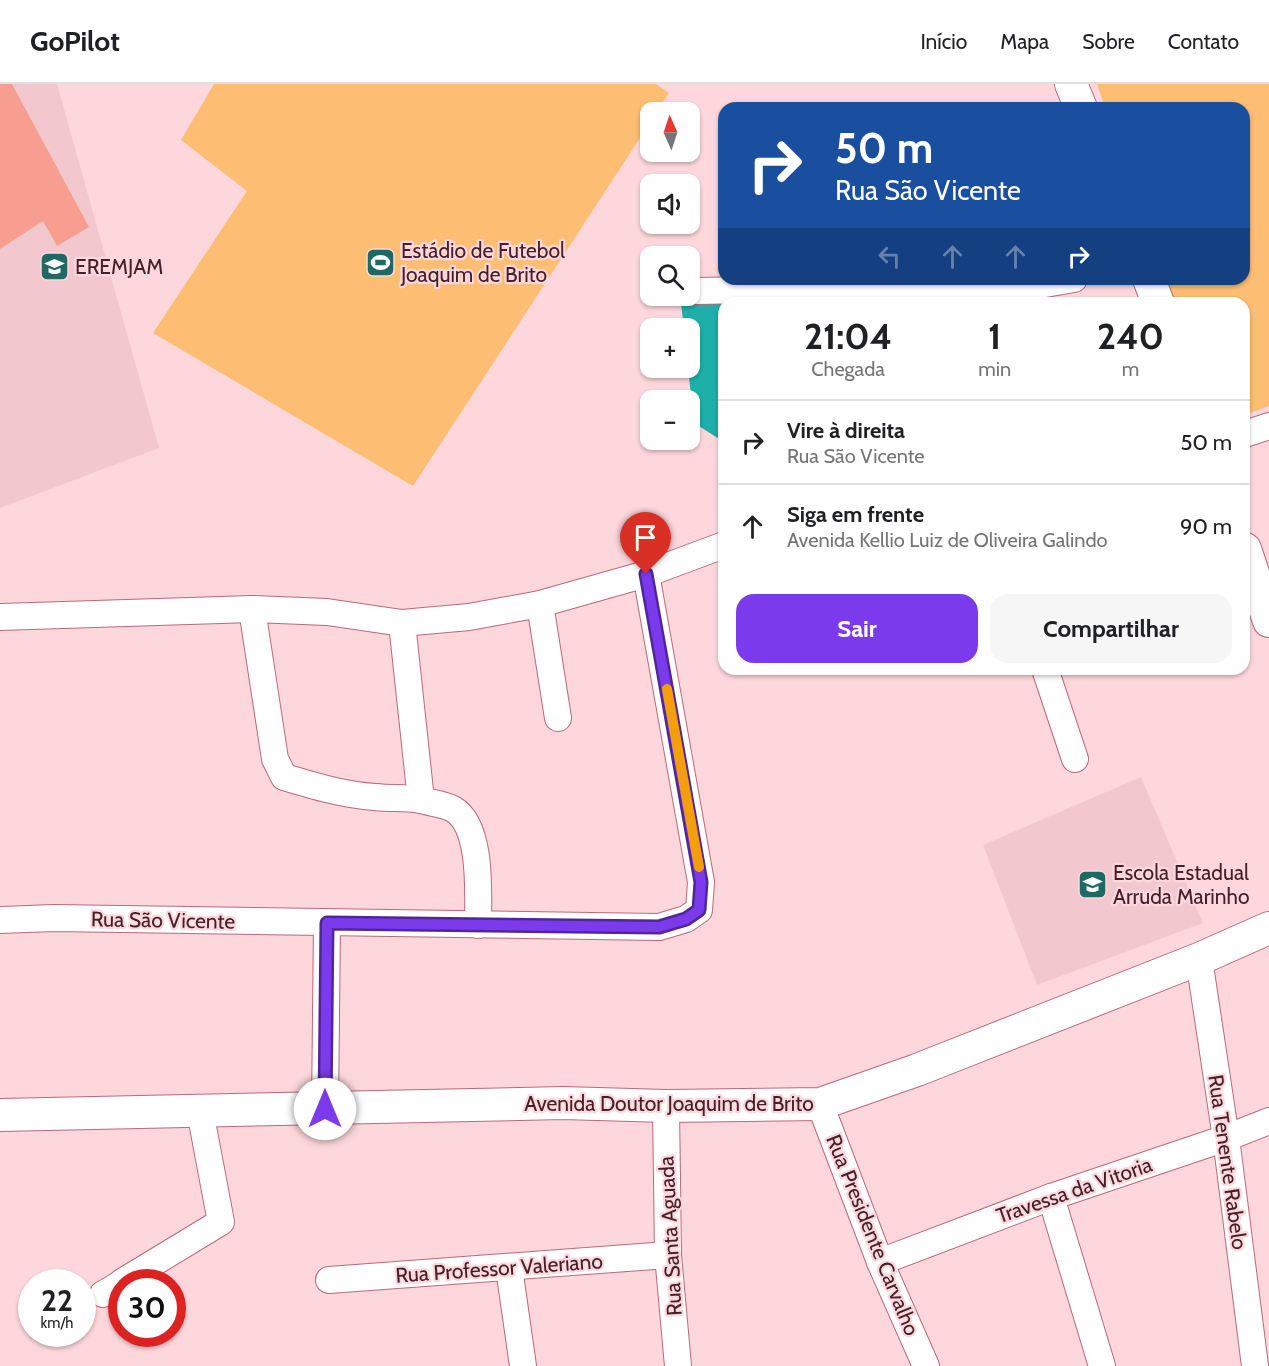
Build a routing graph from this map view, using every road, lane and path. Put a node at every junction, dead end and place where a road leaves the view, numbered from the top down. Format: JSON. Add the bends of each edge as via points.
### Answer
{"nodes":[{"id":1,"x":1071,"y":84,"type":"edge"},
{"id":2,"x":1078,"y":102,"type":"edge"},
{"id":3,"x":1045,"y":285,"type":"edge"},
{"id":4,"x":700,"y":291,"type":"edge"},
{"id":5,"x":1269,"y":426,"type":"edge"},
{"id":6,"x":1250,"y":432,"type":"edge"},
{"id":7,"x":718,"y":547,"type":"edge"},
{"id":8,"x":1250,"y":564,"type":"edge"},
{"id":9,"x":646,"y":574,"type":"junction"},
{"id":10,"x":540,"y":604,"type":"junction"},
{"id":11,"x":252,"y":609,"type":"junction"},
{"id":12,"x":0,"y":617,"type":"edge"},
{"id":13,"x":1269,"y":621,"type":"edge"},
{"id":14,"x":402,"y":623,"type":"junction"},
{"id":15,"x":1047,"y":675,"type":"edge"},
{"id":16,"x":558,"y":718,"type":"dead end"},
{"id":17,"x":1075,"y":759,"type":"dead end"},
{"id":18,"x":421,"y":800,"type":"junction"},
{"id":19,"x":0,"y":920,"type":"edge"},
{"id":20,"x":327,"y":923,"type":"junction"},
{"id":21,"x":478,"y":925,"type":"junction"},
{"id":22,"x":1269,"y":928,"type":"edge"},
{"id":23,"x":1199,"y":959,"type":"junction"},
{"id":24,"x":820,"y":1104,"type":"junction"},
{"id":25,"x":666,"y":1106,"type":"junction"},
{"id":26,"x":325,"y":1109,"type":"junction"},
{"id":27,"x":200,"y":1111,"type":"junction"},
{"id":28,"x":0,"y":1115,"type":"edge"},
{"id":29,"x":1269,"y":1121,"type":"edge"},
{"id":30,"x":1226,"y":1138,"type":"junction"},
{"id":31,"x":1051,"y":1197,"type":"junction"},
{"id":32,"x":668,"y":1255,"type":"junction"},
{"id":33,"x":880,"y":1262,"type":"junction"},
{"id":34,"x":509,"y":1268,"type":"junction"},
{"id":35,"x":143,"y":1269,"type":"edge"},
{"id":36,"x":328,"y":1280,"type":"dead end"},
{"id":37,"x":523,"y":1366,"type":"edge"},
{"id":38,"x":678,"y":1366,"type":"edge"},
{"id":39,"x":926,"y":1366,"type":"edge"},
{"id":40,"x":1102,"y":1366,"type":"edge"},
{"id":41,"x":1255,"y":1366,"type":"edge"}],
"edges":[{"from":1,"to":2,"type":"main road"},
{"from":3,"to":4,"type":"street"},
{"from":5,"to":6,"type":"street"},
{"from":7,"to":9,"type":"street"},
{"from":8,"to":13,"type":"main road"},
{"from":9,"to":10,"type":"street"},
{"from":9,"to":21,"type":"street","name":"Rua São Vicente","via":[[701,882],[699,910],[686,919],[659,927]]},
{"from":10,"to":14,"type":"street","via":[[469,617]]},
{"from":10,"to":16,"type":"street"},
{"from":11,"to":12,"type":"street"},
{"from":11,"to":14,"type":"street","via":[[327,612]]},
{"from":11,"to":18,"type":"street","via":[[274,759],[284,777],[329,790]]},
{"from":14,"to":18,"type":"street"},
{"from":15,"to":17,"type":"street"},
{"from":18,"to":21,"type":"street","via":[[454,810],[468,827],[478,860]]},
{"from":19,"to":20,"type":"street","name":"Rua São Vicente"},
{"from":20,"to":21,"type":"street","name":"Rua São Vicente"},
{"from":20,"to":26,"type":"street"},
{"from":22,"to":23,"type":"main road","name":"Avenida Doutor Joaquim de Brito"},
{"from":23,"to":24,"type":"main road","name":"Avenida Doutor Joaquim de Brito"},
{"from":23,"to":30,"type":"street","name":"Rua Tenente Rabelo"},
{"from":24,"to":25,"type":"main road","name":"Avenida Doutor Joaquim de Brito"},
{"from":24,"to":33,"type":"street","name":"Rua Presidente Carvalho"},
{"from":25,"to":26,"type":"main road","name":"Avenida Doutor Joaquim de Brito","via":[[563,1103]]},
{"from":25,"to":32,"type":"street","name":"Rua Santa Aguada"},
{"from":26,"to":27,"type":"main road","name":"Avenida Doutor Joaquim de Brito"},
{"from":27,"to":28,"type":"main road","name":"Avenida Doutor Joaquim de Brito"},
{"from":27,"to":35,"type":"street","via":[[221,1222]]},
{"from":29,"to":30,"type":"street","name":"Travessa da Vitoria"},
{"from":30,"to":31,"type":"street","name":"Travessa da Vitoria"},
{"from":30,"to":41,"type":"street","name":"Rua Tenente Rabelo"},
{"from":31,"to":33,"type":"street","name":"Travessa da Vitoria"},
{"from":31,"to":40,"type":"street"},
{"from":32,"to":34,"type":"street","name":"Rua Professor Valeriano"},
{"from":32,"to":38,"type":"street","name":"Rua Santa Aguada"},
{"from":33,"to":39,"type":"street","name":"Rua Presidente Carvalho"},
{"from":34,"to":36,"type":"street","name":"Rua Professor Valeriano"},
{"from":34,"to":37,"type":"street"}]}
